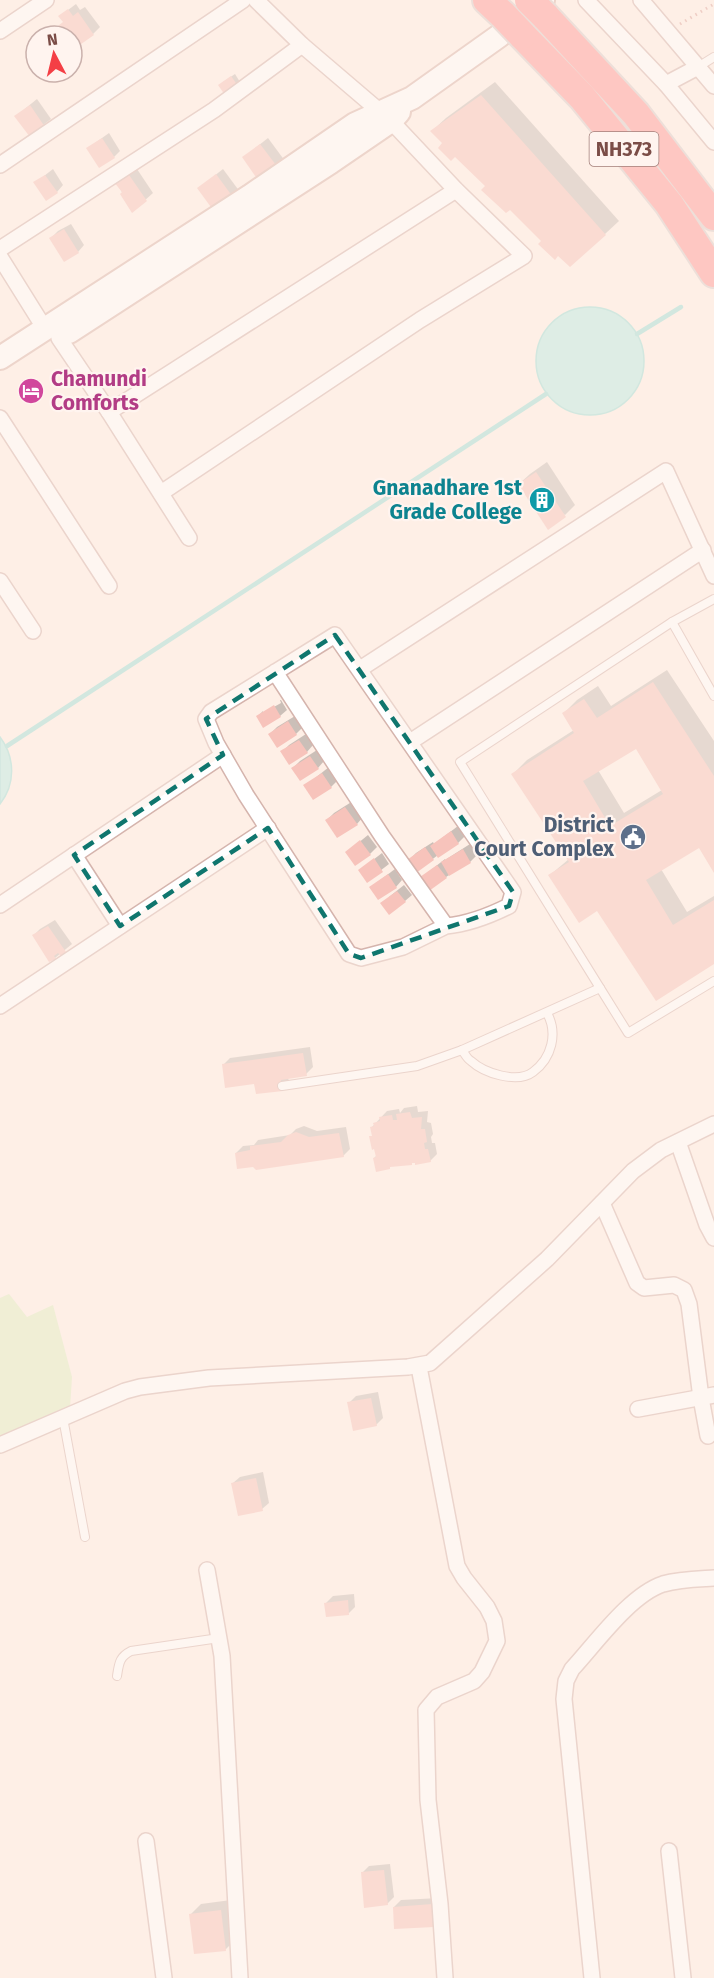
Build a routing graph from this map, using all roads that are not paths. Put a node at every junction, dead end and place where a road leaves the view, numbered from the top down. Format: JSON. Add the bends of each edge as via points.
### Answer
{"nodes":[{"id":1,"x":46,"y":0,"type":"edge"},
{"id":2,"x":243,"y":0,"type":"edge"},
{"id":3,"x":256,"y":0,"type":"edge"},
{"id":4,"x":586,"y":0,"type":"edge"},
{"id":5,"x":641,"y":0,"type":"edge"},
{"id":6,"x":539,"y":5,"type":"edge"},
{"id":7,"x":504,"y":17,"type":"edge"},
{"id":8,"x":0,"y":31,"type":"edge"},
{"id":9,"x":302,"y":45,"type":"junction"},
{"id":10,"x":714,"y":57,"type":"edge"},
{"id":11,"x":698,"y":67,"type":"junction"},
{"id":12,"x":666,"y":84,"type":"junction"},
{"id":13,"x":714,"y":86,"type":"edge"},
{"id":14,"x":385,"y":117,"type":"junction"},
{"id":15,"x":714,"y":142,"type":"edge"},
{"id":16,"x":0,"y":165,"type":"edge"},
{"id":17,"x":456,"y":190,"type":"junction"},
{"id":18,"x":714,"y":216,"type":"edge"},
{"id":19,"x":0,"y":249,"type":"edge"},
{"id":20,"x":0,"y":257,"type":"edge"},
{"id":21,"x":714,"y":273,"type":"edge"},
{"id":22,"x":52,"y":334,"type":"junction"},
{"id":23,"x":0,"y":358,"type":"edge"},
{"id":24,"x":0,"y":376,"type":"edge"},
{"id":25,"x":110,"y":412,"type":"junction"},
{"id":26,"x":0,"y":418,"type":"edge"},
{"id":27,"x":161,"y":493,"type":"junction"},
{"id":28,"x":189,"y":538,"type":"dead end"},
{"id":29,"x":703,"y":550,"type":"junction"},
{"id":30,"x":714,"y":576,"type":"edge"},
{"id":31,"x":0,"y":582,"type":"edge"},
{"id":32,"x":109,"y":586,"type":"dead end"},
{"id":33,"x":714,"y":599,"type":"edge"},
{"id":34,"x":672,"y":622,"type":"junction"},
{"id":35,"x":33,"y":632,"type":"dead end"},
{"id":36,"x":360,"y":669,"type":"junction"},
{"id":37,"x":275,"y":672,"type":"junction"},
{"id":38,"x":714,"y":696,"type":"edge"},
{"id":39,"x":410,"y":742,"type":"junction"},
{"id":40,"x":223,"y":755,"type":"junction"},
{"id":41,"x":268,"y":828,"type":"junction"},
{"id":42,"x":74,"y":855,"type":"junction"},
{"id":43,"x":0,"y":905,"type":"edge"},
{"id":44,"x":120,"y":926,"type":"junction"},
{"id":45,"x":446,"y":926,"type":"junction"},
{"id":46,"x":714,"y":981,"type":"edge"},
{"id":47,"x":600,"y":988,"type":"junction"},
{"id":48,"x":0,"y":1006,"type":"edge"},
{"id":49,"x":547,"y":1013,"type":"junction"},
{"id":50,"x":462,"y":1050,"type":"junction"},
{"id":51,"x":282,"y":1086,"type":"dead end"},
{"id":52,"x":714,"y":1124,"type":"edge"},
{"id":53,"x":678,"y":1142,"type":"junction"},
{"id":54,"x":602,"y":1203,"type":"junction"},
{"id":55,"x":714,"y":1238,"type":"edge"},
{"id":56,"x":419,"y":1367,"type":"junction"},
{"id":57,"x":707,"y":1396,"type":"edge"},
{"id":58,"x":638,"y":1409,"type":"dead end"},
{"id":59,"x":63,"y":1418,"type":"junction"},
{"id":60,"x":708,"y":1436,"type":"dead end"},
{"id":61,"x":0,"y":1444,"type":"edge"},
{"id":62,"x":85,"y":1537,"type":"dead end"},
{"id":63,"x":207,"y":1570,"type":"dead end"},
{"id":64,"x":714,"y":1578,"type":"edge"},
{"id":65,"x":219,"y":1638,"type":"junction"},
{"id":66,"x":117,"y":1676,"type":"dead end"},
{"id":67,"x":146,"y":1841,"type":"dead end"},
{"id":68,"x":669,"y":1851,"type":"dead end"},
{"id":69,"x":164,"y":1978,"type":"edge"},
{"id":70,"x":240,"y":1978,"type":"edge"},
{"id":71,"x":445,"y":1978,"type":"edge"},
{"id":72,"x":592,"y":1978,"type":"edge"},
{"id":73,"x":683,"y":1978,"type":"edge"}],
"edges":[{"from":1,"to":8,"type":"street"},
{"from":2,"to":16,"type":"street"},
{"from":3,"to":9,"type":"street"},
{"from":4,"to":12,"type":"street"},
{"from":5,"to":11,"type":"street"},
{"from":6,"to":14,"type":"street"},
{"from":6,"to":18,"type":"highway","number":"NH373","via":[[636,114]]},
{"from":7,"to":21,"type":"highway","number":"NH373","via":[[582,97],[662,195]]},
{"from":9,"to":14,"type":"street"},
{"from":9,"to":19,"type":"street","via":[[214,110]]},
{"from":10,"to":11,"type":"lane"},
{"from":11,"to":12,"type":"street"},
{"from":11,"to":13,"type":"street"},
{"from":12,"to":15,"type":"street"},
{"from":14,"to":17,"type":"street"},
{"from":14,"to":22,"type":"street","via":[[355,124]]},
{"from":17,"to":25,"type":"street"},
{"from":17,"to":27,"type":"street","via":[[524,256],[420,320]]},
{"from":20,"to":22,"type":"street"},
{"from":22,"to":23,"type":"street"},
{"from":22,"to":24,"type":"street"},
{"from":22,"to":25,"type":"street"},
{"from":25,"to":27,"type":"street"},
{"from":26,"to":32,"type":"street"},
{"from":27,"to":28,"type":"street"},
{"from":29,"to":30,"type":"street"},
{"from":29,"to":36,"type":"street","via":[[666,471]]},
{"from":29,"to":39,"type":"street"},
{"from":31,"to":35,"type":"street"},
{"from":33,"to":34,"type":"lane"},
{"from":34,"to":38,"type":"lane"},
{"from":34,"to":47,"type":"lane","via":[[460,762]]},
{"from":36,"to":37,"type":"street","via":[[335,635]]},
{"from":36,"to":39,"type":"street"},
{"from":37,"to":40,"type":"street","via":[[206,719]]},
{"from":37,"to":45,"type":"street"},
{"from":39,"to":45,"type":"street","via":[[513,892],[509,906],[461,925]]},
{"from":40,"to":41,"type":"street"},
{"from":40,"to":42,"type":"street"},
{"from":41,"to":44,"type":"street"},
{"from":41,"to":45,"type":"street","via":[[350,954],[362,958],[403,947]]},
{"from":42,"to":43,"type":"street"},
{"from":42,"to":44,"type":"street"},
{"from":44,"to":48,"type":"street"},
{"from":46,"to":47,"type":"lane","via":[[628,1033]]},
{"from":47,"to":49,"type":"lane"},
{"from":49,"to":50,"type":"lane"},
{"from":49,"to":50,"type":"lane","via":[[553,1043],[532,1073],[510,1078],[487,1071],[470,1061]]},
{"from":50,"to":51,"type":"lane","via":[[417,1066]]},
{"from":52,"to":53,"type":"street"},
{"from":53,"to":54,"type":"street","via":[[633,1171]]},
{"from":53,"to":55,"type":"street"},
{"from":54,"to":56,"type":"street","via":[[464,1334],[430,1363]]},
{"from":54,"to":57,"type":"street","via":[[637,1283],[644,1288],[674,1285],[684,1290]]},
{"from":56,"to":59,"type":"street","via":[[209,1378],[140,1387]]},
{"from":56,"to":71,"type":"street","via":[[458,1566],[487,1607],[497,1641],[474,1681],[438,1697],[426,1710],[428,1800]]},
{"from":57,"to":58,"type":"street"},
{"from":57,"to":60,"type":"street"},
{"from":59,"to":61,"type":"street"},
{"from":59,"to":62,"type":"lane"},
{"from":63,"to":65,"type":"street"},
{"from":64,"to":72,"type":"street","via":[[677,1581],[643,1594],[572,1669],[566,1681],[564,1699]]},
{"from":65,"to":66,"type":"lane","via":[[130,1651],[120,1660]]},
{"from":65,"to":70,"type":"street"},
{"from":67,"to":69,"type":"street"},
{"from":68,"to":73,"type":"street"}]}
